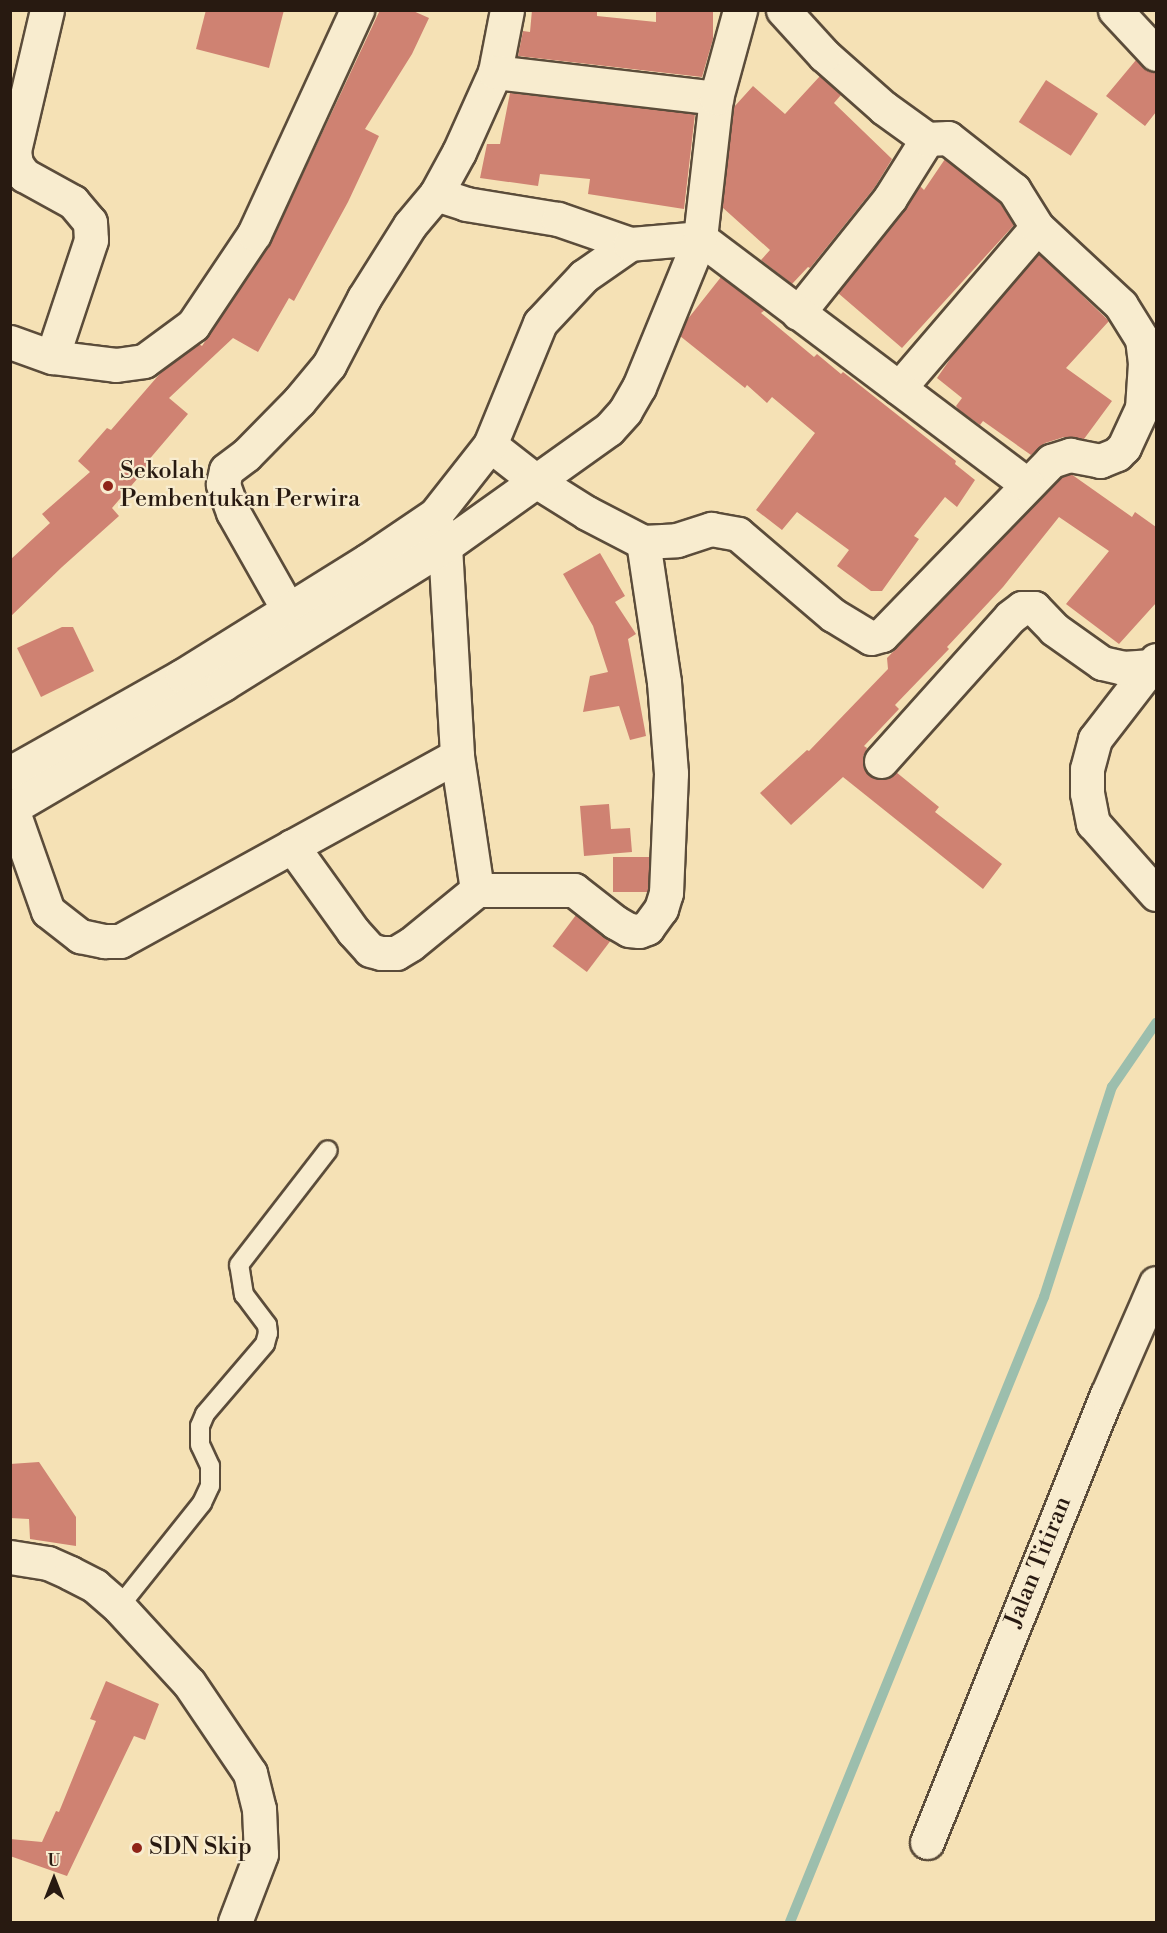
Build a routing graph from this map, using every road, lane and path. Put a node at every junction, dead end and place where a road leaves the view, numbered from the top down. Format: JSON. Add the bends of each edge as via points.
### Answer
{"nodes":[{"id":1,"x":47,"y":10,"type":"edge"},
{"id":2,"x":357,"y":10,"type":"edge"},
{"id":3,"x":507,"y":10,"type":"edge"},
{"id":4,"x":740,"y":10,"type":"edge"},
{"id":5,"x":783,"y":10,"type":"edge"},
{"id":6,"x":1115,"y":10,"type":"edge"},
{"id":7,"x":1156,"y":54,"type":"edge"},
{"id":8,"x":495,"y":72,"type":"junction"},
{"id":9,"x":716,"y":98,"type":"junction"},
{"id":10,"x":927,"y":139,"type":"junction"},
{"id":11,"x":436,"y":194,"type":"junction"},
{"id":12,"x":1036,"y":227,"type":"junction"},
{"id":13,"x":700,"y":238,"type":"junction"},
{"id":14,"x":630,"y":244,"type":"junction"},
{"id":15,"x":798,"y":313,"type":"junction"},
{"id":16,"x":1149,"y":335,"type":"edge"},
{"id":17,"x":10,"y":342,"type":"edge"},
{"id":18,"x":52,"y":357,"type":"junction"},
{"id":19,"x":899,"y":388,"type":"junction"},
{"id":20,"x":490,"y":445,"type":"junction"},
{"id":21,"x":536,"y":481,"type":"junction"},
{"id":22,"x":1027,"y":484,"type":"junction"},
{"id":23,"x":435,"y":515,"type":"junction"},
{"id":24,"x":643,"y":542,"type":"junction"},
{"id":25,"x":445,"y":546,"type":"junction"},
{"id":26,"x":295,"y":622,"type":"junction"},
{"id":27,"x":1154,"y":663,"type":"edge"},
{"id":28,"x":81,"y":750,"type":"junction"},
{"id":29,"x":457,"y":756,"type":"junction"},
{"id":30,"x":881,"y":761,"type":"dead end"},
{"id":31,"x":10,"y":773,"type":"edge"},
{"id":32,"x":11,"y":809,"type":"edge"},
{"id":33,"x":292,"y":846,"type":"junction"},
{"id":34,"x":477,"y":890,"type":"junction"},
{"id":35,"x":1156,"y":894,"type":"edge"},
{"id":36,"x":328,"y":1150,"type":"dead end"},
{"id":37,"x":1156,"y":1283,"type":"edge"},
{"id":38,"x":10,"y":1557,"type":"edge"},
{"id":39,"x":119,"y":1607,"type":"junction"},
{"id":40,"x":927,"y":1842,"type":"dead end"},
{"id":41,"x":235,"y":1923,"type":"edge"}],
"edges":[{"from":1,"to":18,"type":"street","via":[[15,142],[16,164],[24,175],[73,202],[90,222],[91,240]]},
{"from":2,"to":18,"type":"street","via":[[254,234],[193,326],[144,361],[116,364]]},
{"from":3,"to":8,"type":"street"},
{"from":4,"to":9,"type":"street"},
{"from":5,"to":10,"type":"street","via":[[832,63]]},
{"from":6,"to":7,"type":"street"},
{"from":8,"to":9,"type":"street"},
{"from":8,"to":11,"type":"street"},
{"from":9,"to":13,"type":"street"},
{"from":10,"to":12,"type":"street","via":[[948,138],[963,148],[1014,190]]},
{"from":10,"to":15,"type":"street","via":[[890,198]]},
{"from":11,"to":14,"type":"street","via":[[466,204],[558,219]]},
{"from":11,"to":26,"type":"street","via":[[410,225],[364,298],[329,365],[299,401],[226,470],[223,484],[233,512]]},
{"from":12,"to":16,"type":"street"},
{"from":12,"to":19,"type":"street"},
{"from":13,"to":14,"type":"street"},
{"from":13,"to":15,"type":"street"},
{"from":13,"to":21,"type":"street","via":[[639,387],[625,411],[609,429]]},
{"from":14,"to":20,"type":"street","via":[[584,276],[540,323]]},
{"from":15,"to":19,"type":"street"},
{"from":16,"to":22,"type":"street","via":[[1142,408],[1124,447],[1100,461],[1061,457],[1051,461]]},
{"from":17,"to":18,"type":"street"},
{"from":19,"to":22,"type":"street"},
{"from":20,"to":21,"type":"street"},
{"from":20,"to":23,"type":"street"},
{"from":21,"to":24,"type":"street"},
{"from":21,"to":25,"type":"street"},
{"from":22,"to":24,"type":"street","via":[[882,635],[871,638],[833,615],[738,534],[711,529],[677,540]]},
{"from":23,"to":25,"type":"street"},
{"from":23,"to":26,"type":"street","via":[[367,561]]},
{"from":24,"to":34,"type":"street","via":[[664,681],[671,773],[668,874],[661,909],[647,928],[629,930],[574,890]]},
{"from":25,"to":26,"type":"street"},
{"from":25,"to":29,"type":"street"},
{"from":26,"to":28,"type":"street"},
{"from":27,"to":30,"type":"street","via":[[1123,669],[1102,663],[1054,629],[1034,608],[1022,608]]},
{"from":27,"to":35,"type":"street","via":[[1095,739],[1087,793],[1094,823]]},
{"from":28,"to":31,"type":"street"},
{"from":28,"to":32,"type":"street"},
{"from":29,"to":33,"type":"street"},
{"from":29,"to":34,"type":"street"},
{"from":32,"to":33,"type":"street","via":[[48,910],[80,936],[104,942],[120,942]]},
{"from":33,"to":34,"type":"street","via":[[353,931],[370,950],[381,953],[396,953],[411,944]]},
{"from":36,"to":39,"type":"lane","via":[[239,1265],[244,1295],[267,1325],[265,1344],[204,1414],[200,1445],[210,1466],[210,1486],[202,1503]]},
{"from":37,"to":40,"type":"street","name":"Jalan Titiran"},
{"from":38,"to":39,"type":"street","via":[[48,1563],[70,1573],[95,1586]]},
{"from":39,"to":41,"type":"street","via":[[189,1683],[250,1773],[259,1809],[261,1854]]}]}
